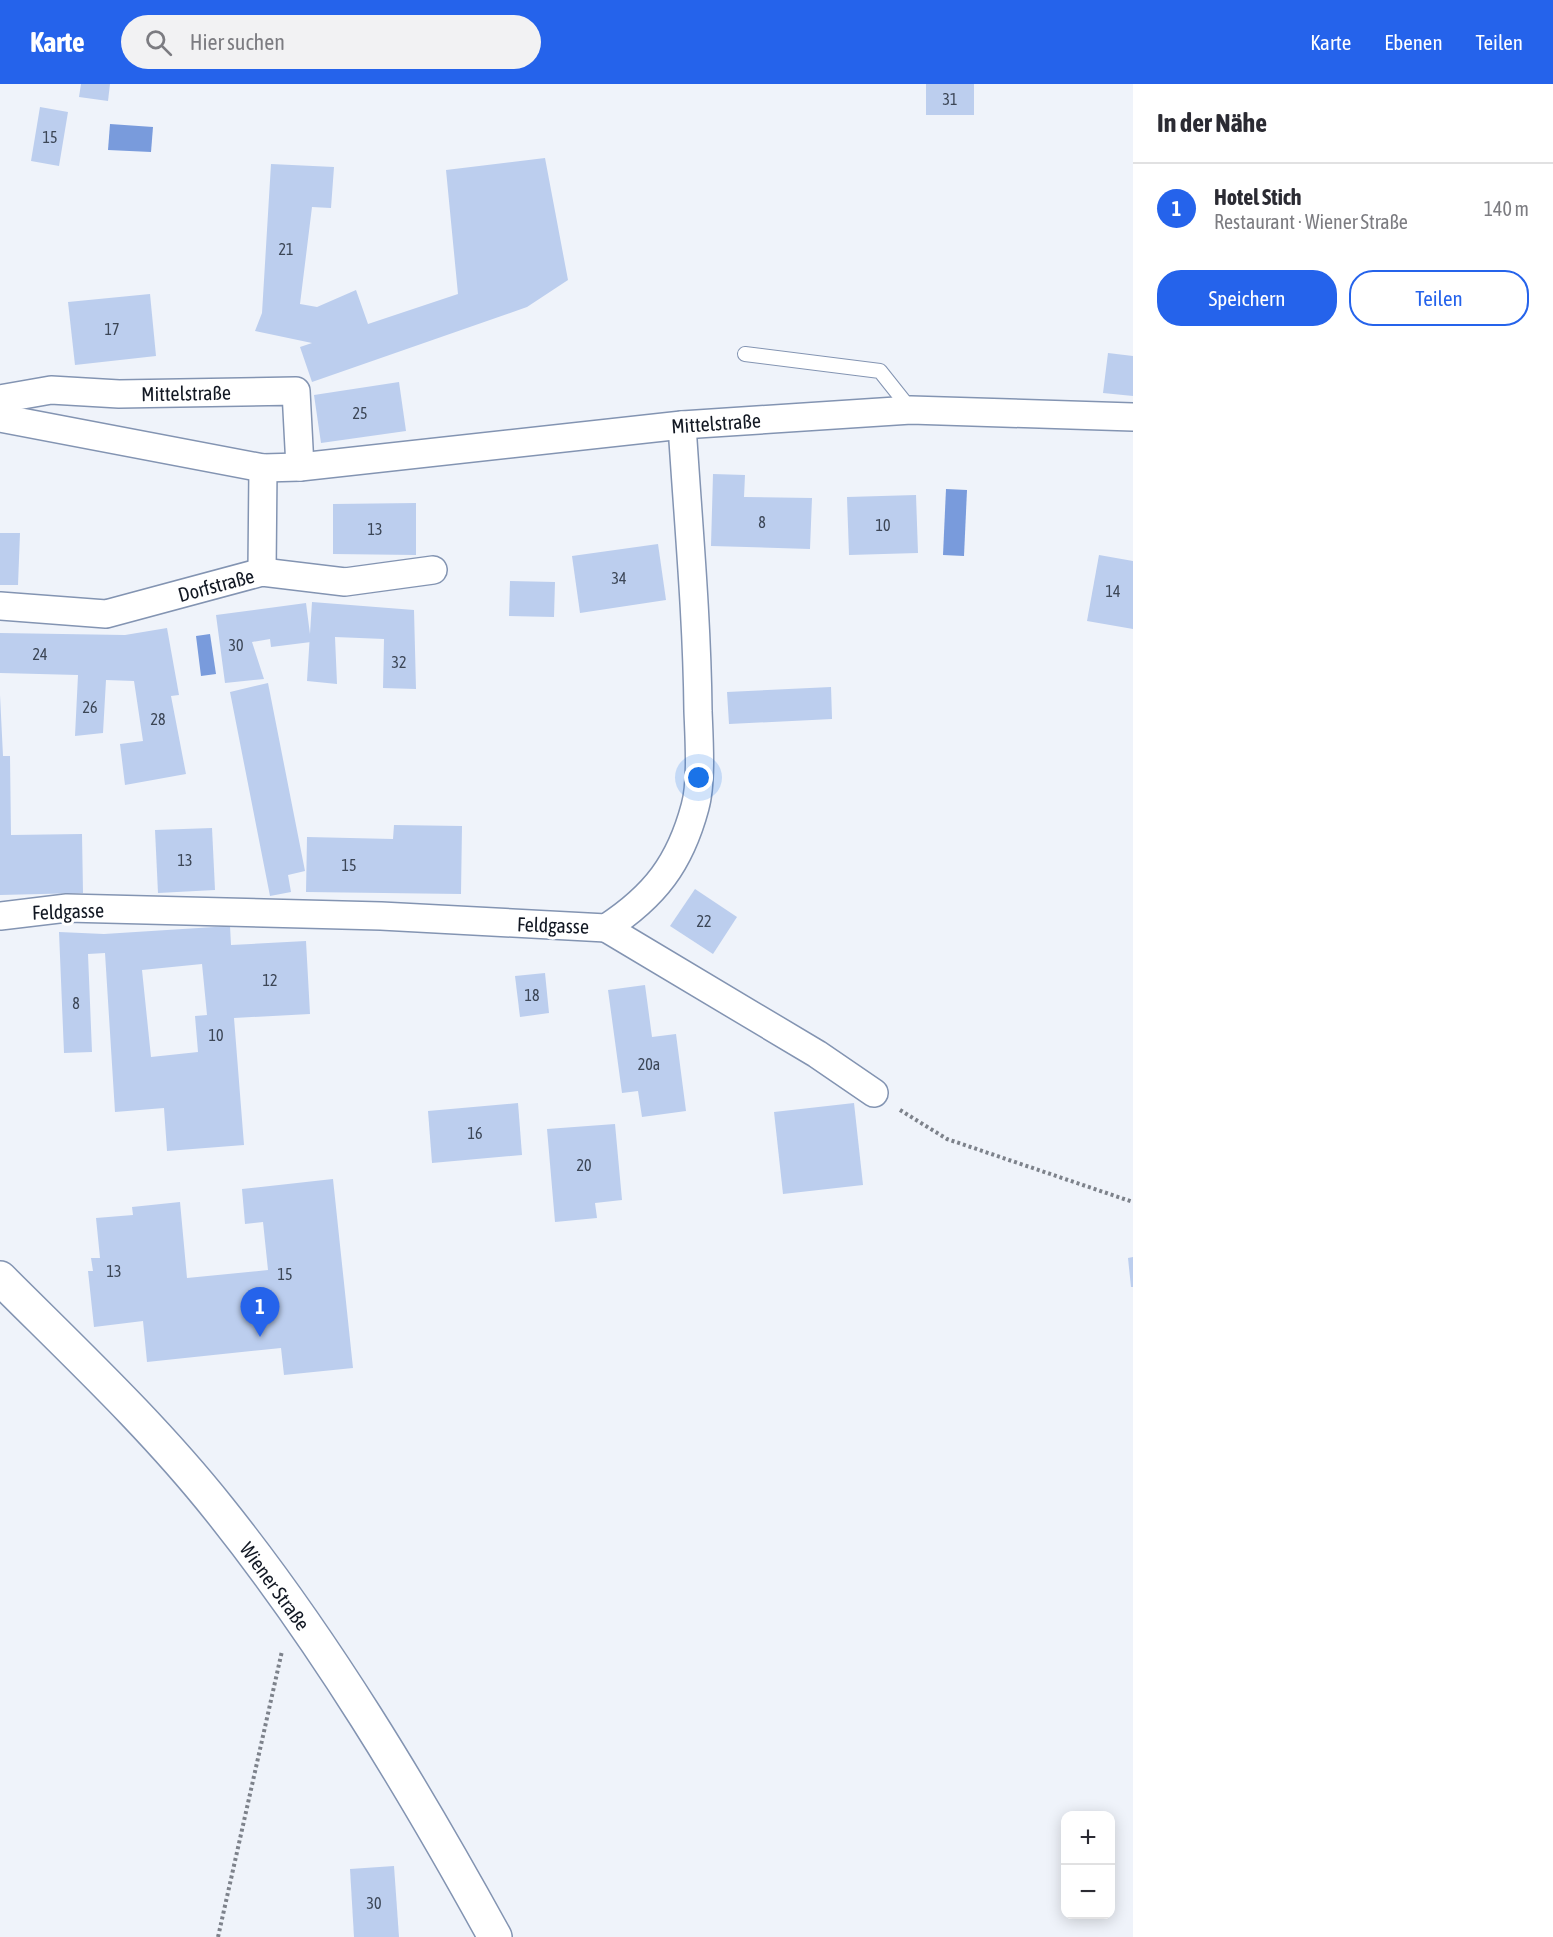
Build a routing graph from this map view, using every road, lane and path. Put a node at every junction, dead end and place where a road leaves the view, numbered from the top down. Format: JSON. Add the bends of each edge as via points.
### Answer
{"nodes":[{"id":1,"x":745,"y":354,"type":"dead end"},
{"id":2,"x":0,"y":399,"type":"edge"},
{"id":3,"x":911,"y":410,"type":"junction"},
{"id":4,"x":1133,"y":417,"type":"edge"},
{"id":5,"x":0,"y":418,"type":"edge"},
{"id":6,"x":682,"y":425,"type":"junction"},
{"id":7,"x":300,"y":467,"type":"junction"},
{"id":8,"x":263,"y":468,"type":"junction"},
{"id":9,"x":433,"y":570,"type":"dead end"},
{"id":10,"x":262,"y":572,"type":"junction"},
{"id":11,"x":0,"y":606,"type":"edge"},
{"id":12,"x":0,"y":916,"type":"edge"},
{"id":13,"x":606,"y":927,"type":"junction"},
{"id":14,"x":874,"y":1093,"type":"joint"},
{"id":15,"x":1133,"y":1202,"type":"edge"},
{"id":16,"x":0,"y":1278,"type":"edge"},
{"id":17,"x":291,"y":1606,"type":"junction"},
{"id":18,"x":218,"y":1937,"type":"edge"},
{"id":19,"x":495,"y":1937,"type":"edge"}],
"edges":[{"from":1,"to":3,"type":"lane","via":[[880,371]]},
{"from":2,"to":7,"type":"street","name":"Mittelstraße","via":[[51,390],[119,394],[296,391]]},
{"from":3,"to":4,"type":"street","name":"Mittelstraße"},
{"from":3,"to":6,"type":"street","name":"Mittelstraße"},
{"from":5,"to":8,"type":"street","name":"Mittelstraße"},
{"from":6,"to":7,"type":"street","name":"Mittelstraße"},
{"from":6,"to":13,"type":"street","name":"Feldgasse","via":[[698,657],[696,804],[683,843],[665,876],[636,908]]},
{"from":7,"to":8,"type":"street","name":"Mittelstraße"},
{"from":8,"to":10,"type":"street"},
{"from":9,"to":10,"type":"street","name":"Dorfstraße","via":[[345,582]]},
{"from":10,"to":11,"type":"street","name":"Dorfstraße","via":[[106,614]]},
{"from":12,"to":13,"type":"street","name":"Feldgasse","via":[[67,908],[381,916]]},
{"from":13,"to":14,"type":"street","via":[[817,1054]]},
{"from":14,"to":15,"type":"path","via":[[947,1139]]},
{"from":16,"to":17,"type":"street","name":"Wiener Straße","via":[[135,1412],[219,1509]]},
{"from":17,"to":18,"type":"path"},
{"from":17,"to":19,"type":"street","name":"Wiener Straße","via":[[361,1710]]}]}
